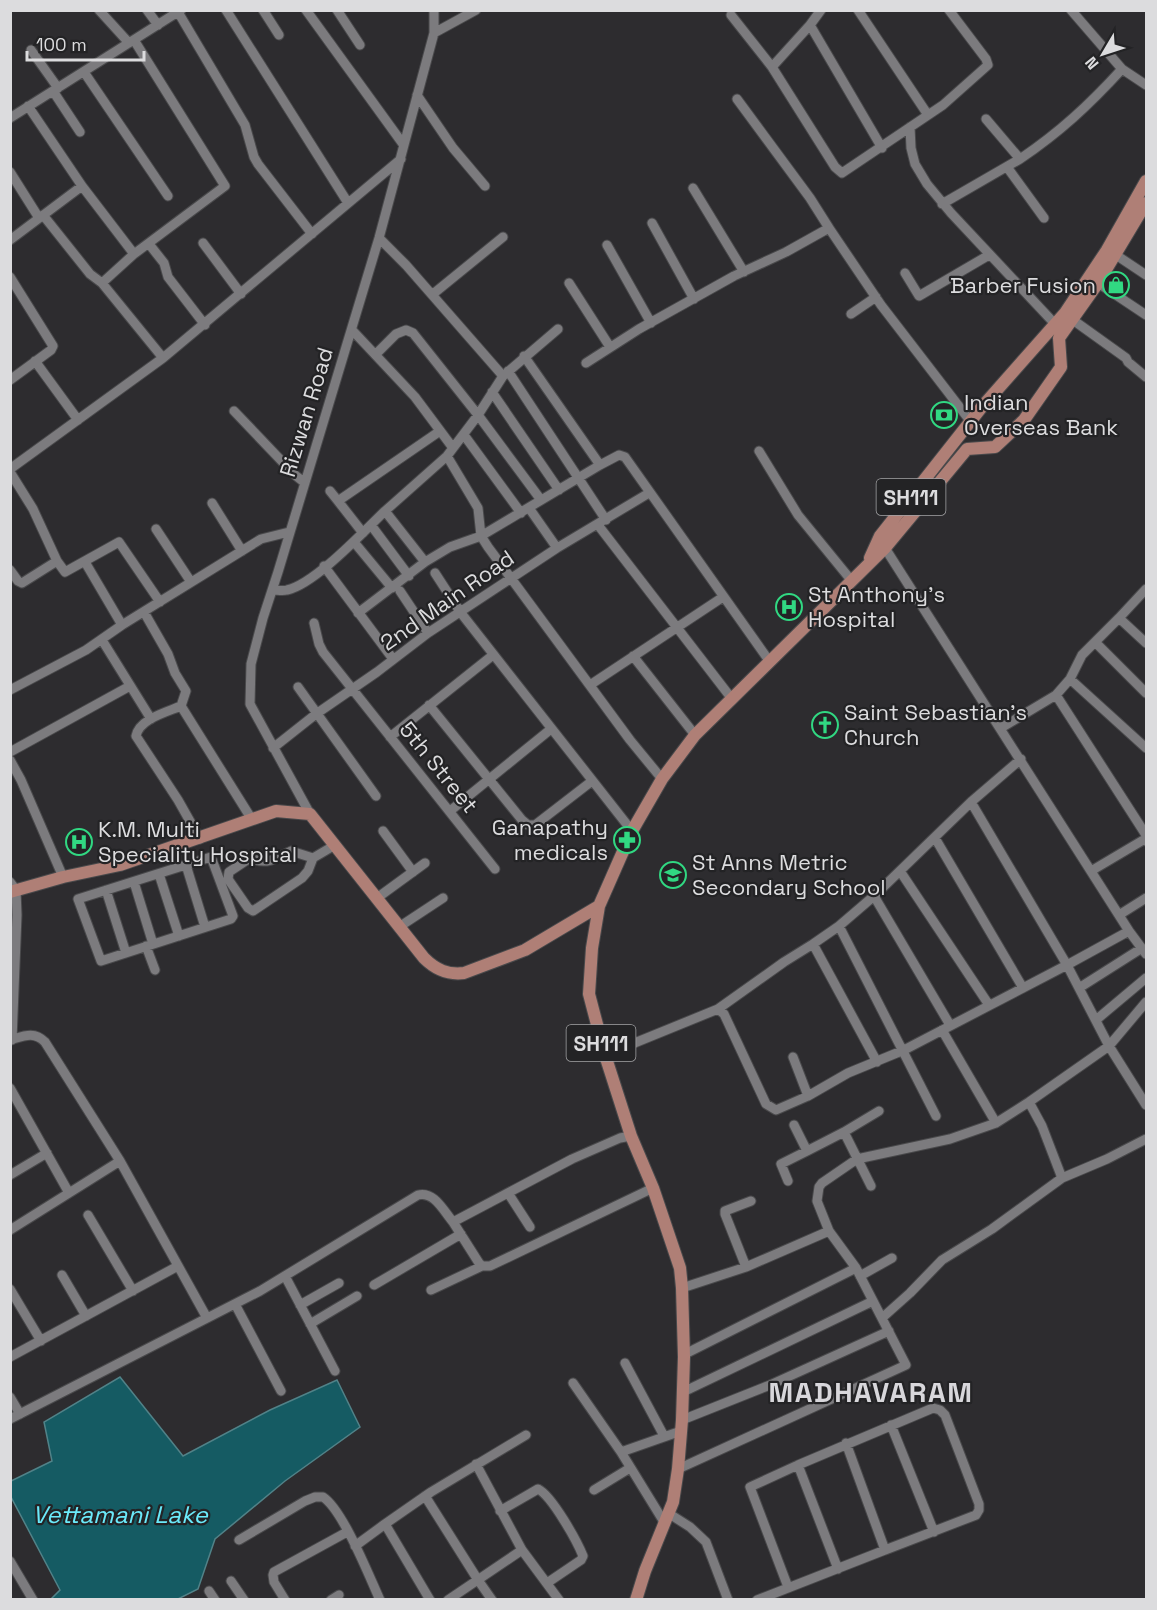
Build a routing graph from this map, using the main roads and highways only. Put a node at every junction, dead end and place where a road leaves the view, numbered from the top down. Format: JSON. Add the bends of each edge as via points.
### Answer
{"nodes":[{"id":1,"x":1146,"y":181,"type":"edge"},
{"id":2,"x":1146,"y":203,"type":"edge"},
{"id":3,"x":867,"y":565,"type":"junction"},
{"id":4,"x":12,"y":888,"type":"edge"},
{"id":5,"x":599,"y":906,"type":"junction"},
{"id":6,"x":635,"y":1598,"type":"edge"}],
"edges":[{"from":1,"to":3,"type":"main road","number":"SH111","via":[[1065,314],[981,408],[880,536]]},
{"from":2,"to":3,"type":"main road","number":"SH111","via":[[1059,338],[1061,367],[1024,420],[995,447],[968,449]]},
{"from":3,"to":5,"type":"main road","number":"SH111","via":[[695,735],[662,779],[632,831]]},
{"from":4,"to":5,"type":"main road","via":[[120,865],[276,811],[310,814],[430,964],[442,971],[465,973],[525,950]]},
{"from":5,"to":6,"type":"main road","number":"SH111","via":[[589,994],[631,1136],[680,1268],[682,1288],[681,1425],[673,1502]]}]}
